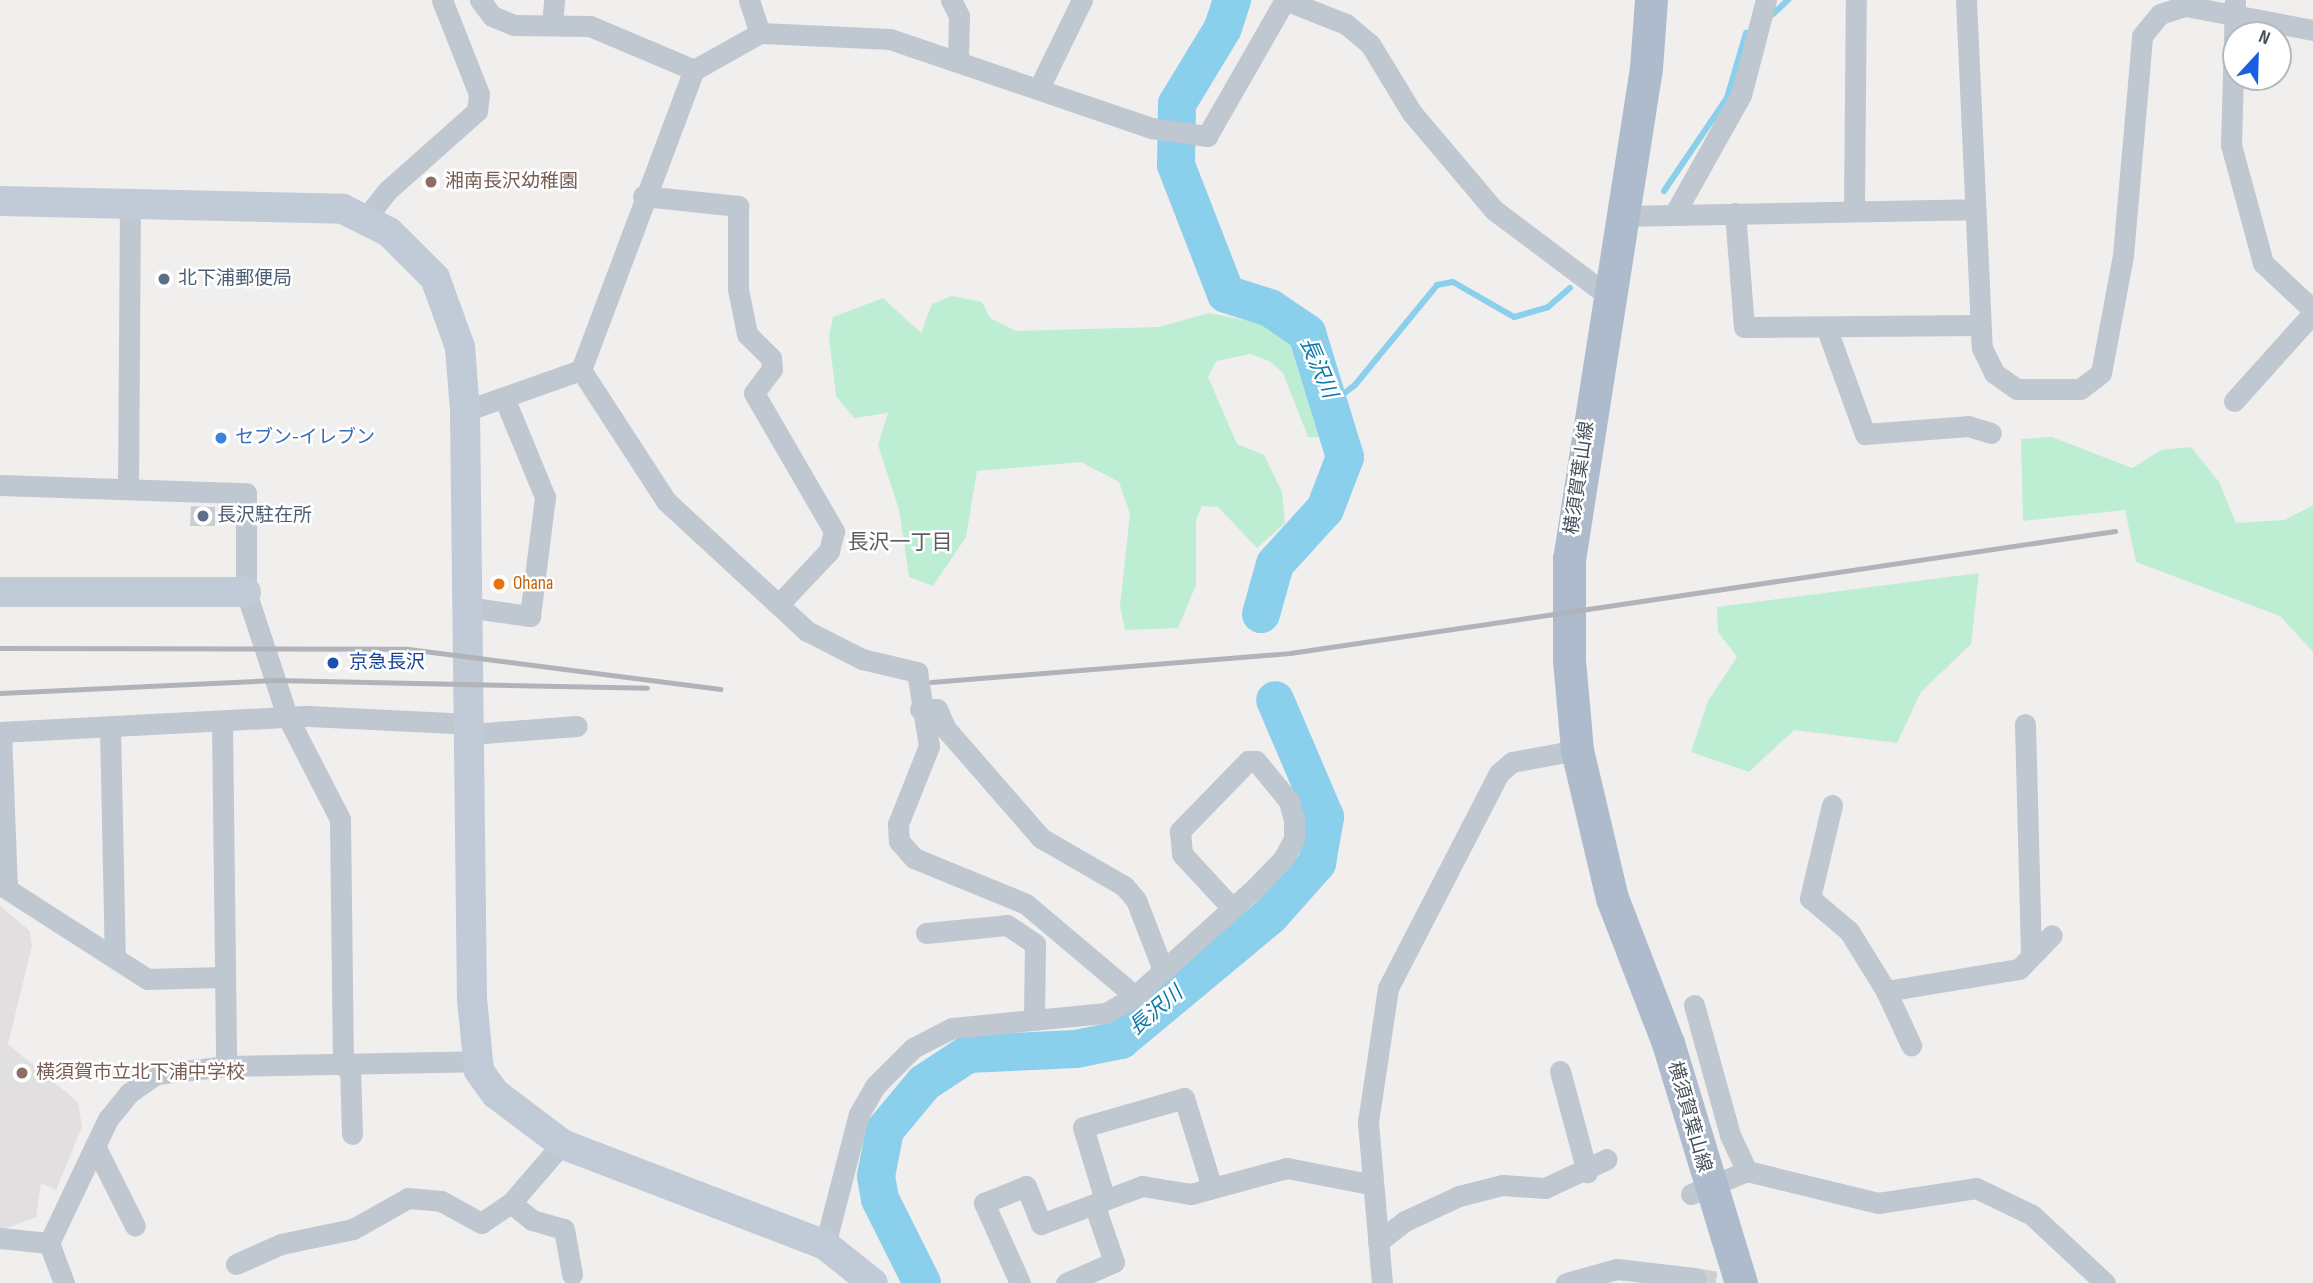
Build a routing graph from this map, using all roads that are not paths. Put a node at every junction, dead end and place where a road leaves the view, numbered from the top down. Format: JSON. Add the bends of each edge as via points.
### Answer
{"nodes":[{"id":1,"x":442,"y":0,"type":"edge"},
{"id":2,"x":480,"y":0,"type":"edge"},
{"id":3,"x":554,"y":0,"type":"edge"},
{"id":4,"x":749,"y":0,"type":"edge"},
{"id":5,"x":951,"y":0,"type":"edge"},
{"id":6,"x":1082,"y":0,"type":"edge"},
{"id":7,"x":1285,"y":0,"type":"edge"},
{"id":8,"x":1651,"y":0,"type":"edge"},
{"id":9,"x":1766,"y":0,"type":"edge"},
{"id":10,"x":1856,"y":0,"type":"edge"},
{"id":11,"x":1966,"y":0,"type":"edge"},
{"id":12,"x":2235,"y":7,"type":"edge"},
{"id":13,"x":552,"y":25,"type":"junction"},
{"id":14,"x":2313,"y":30,"type":"edge"},
{"id":15,"x":760,"y":33,"type":"junction"},
{"id":16,"x":958,"y":61,"type":"junction"},
{"id":17,"x":694,"y":70,"type":"junction"},
{"id":18,"x":1039,"y":88,"type":"junction"},
{"id":19,"x":643,"y":196,"type":"junction"},
{"id":20,"x":0,"y":201,"type":"edge"},
{"id":21,"x":130,"y":202,"type":"junction"},
{"id":22,"x":1854,"y":209,"type":"junction"},
{"id":23,"x":1974,"y":209,"type":"junction"},
{"id":24,"x":1675,"y":213,"type":"junction"},
{"id":25,"x":1735,"y":213,"type":"junction"},
{"id":26,"x":1621,"y":216,"type":"junction"},
{"id":27,"x":366,"y":218,"type":"junction"},
{"id":28,"x":1610,"y":297,"type":"junction"},
{"id":29,"x":2313,"y":312,"type":"edge"},
{"id":30,"x":1980,"y":325,"type":"junction"},
{"id":31,"x":1826,"y":327,"type":"junction"},
{"id":32,"x":581,"y":370,"type":"junction"},
{"id":33,"x":505,"y":400,"type":"junction"},
{"id":34,"x":2235,"y":401,"type":"dead end"},
{"id":35,"x":465,"y":411,"type":"junction"},
{"id":36,"x":1991,"y":433,"type":"dead end"},
{"id":37,"x":0,"y":485,"type":"edge"},
{"id":38,"x":128,"y":487,"type":"junction"},
{"id":39,"x":0,"y":592,"type":"edge"},
{"id":40,"x":246,"y":592,"type":"junction"},
{"id":41,"x":780,"y":603,"type":"junction"},
{"id":42,"x":466,"y":607,"type":"junction"},
{"id":43,"x":920,"y":709,"type":"junction"},
{"id":44,"x":287,"y":716,"type":"junction"},
{"id":45,"x":222,"y":722,"type":"junction"},
{"id":46,"x":2025,"y":724,"type":"dead end"},
{"id":47,"x":577,"y":726,"type":"dead end"},
{"id":48,"x":110,"y":727,"type":"junction"},
{"id":49,"x":470,"y":729,"type":"junction"},
{"id":50,"x":1,"y":732,"type":"edge"},
{"id":51,"x":1577,"y":750,"type":"junction"},
{"id":52,"x":1832,"y":805,"type":"dead end"},
{"id":53,"x":1232,"y":908,"type":"junction"},
{"id":54,"x":926,"y":933,"type":"dead end"},
{"id":55,"x":2052,"y":935,"type":"dead end"},
{"id":56,"x":2031,"y":953,"type":"junction"},
{"id":57,"x":115,"y":958,"type":"junction"},
{"id":58,"x":1163,"y":970,"type":"junction"},
{"id":59,"x":222,"y":977,"type":"junction"},
{"id":60,"x":1886,"y":991,"type":"junction"},
{"id":61,"x":1135,"y":996,"type":"junction"},
{"id":62,"x":1694,"y":1005,"type":"dead end"},
{"id":63,"x":1034,"y":1020,"type":"junction"},
{"id":64,"x":1911,"y":1045,"type":"dead end"},
{"id":65,"x":478,"y":1061,"type":"junction"},
{"id":66,"x":226,"y":1066,"type":"junction"},
{"id":67,"x":346,"y":1066,"type":"junction"},
{"id":68,"x":1560,"y":1071,"type":"dead end"},
{"id":69,"x":352,"y":1134,"type":"dead end"},
{"id":70,"x":562,"y":1144,"type":"junction"},
{"id":71,"x":95,"y":1146,"type":"junction"},
{"id":72,"x":1607,"y":1159,"type":"dead end"},
{"id":73,"x":1747,"y":1171,"type":"junction"},
{"id":74,"x":1587,"y":1172,"type":"junction"},
{"id":75,"x":1369,"y":1184,"type":"junction"},
{"id":76,"x":1212,"y":1188,"type":"junction"},
{"id":77,"x":1699,"y":1190,"type":"junction"},
{"id":78,"x":1099,"y":1202,"type":"junction"},
{"id":79,"x":511,"y":1203,"type":"junction"},
{"id":80,"x":135,"y":1226,"type":"dead end"},
{"id":81,"x":0,"y":1238,"type":"edge"},
{"id":82,"x":1378,"y":1242,"type":"junction"},
{"id":83,"x":49,"y":1243,"type":"junction"},
{"id":84,"x":825,"y":1245,"type":"junction"},
{"id":85,"x":236,"y":1264,"type":"dead end"},
{"id":86,"x":572,"y":1274,"type":"dead end"},
{"id":87,"x":1698,"y":1280,"type":"edge"},
{"id":88,"x":64,"y":1283,"type":"edge"},
{"id":89,"x":873,"y":1283,"type":"edge"},
{"id":90,"x":1020,"y":1283,"type":"edge"},
{"id":91,"x":1066,"y":1283,"type":"edge"},
{"id":92,"x":1382,"y":1283,"type":"edge"},
{"id":93,"x":1566,"y":1283,"type":"edge"},
{"id":94,"x":1741,"y":1283,"type":"edge"},
{"id":95,"x":2105,"y":1283,"type":"edge"}],
"edges":[{"from":1,"to":27,"type":"street","via":[[479,94],[477,111],[388,190]]},
{"from":2,"to":13,"type":"street","via":[[492,16],[514,25]]},
{"from":3,"to":13,"type":"street"},
{"from":4,"to":15,"type":"street"},
{"from":5,"to":16,"type":"street","via":[[959,16]]},
{"from":6,"to":18,"type":"street"},
{"from":7,"to":18,"type":"street","via":[[1208,136],[1152,128]]},
{"from":7,"to":28,"type":"street","via":[[1346,24],[1370,44],[1412,113],[1494,210]]},
{"from":8,"to":26,"type":"main road","name":"横須賀葉山線"},
{"from":9,"to":24,"type":"street","via":[[1741,95]]},
{"from":10,"to":22,"type":"street"},
{"from":11,"to":23,"type":"street"},
{"from":12,"to":14,"type":"street"},
{"from":12,"to":29,"type":"street","via":[[2231,145],[2263,263]]},
{"from":12,"to":30,"type":"street","via":[[2185,6],[2160,14],[2142,36],[2121,268],[2101,373],[2080,389],[2017,389],[1994,373]]},
{"from":13,"to":17,"type":"street","via":[[590,26]]},
{"from":15,"to":16,"type":"street","via":[[855,33]]},
{"from":15,"to":17,"type":"street"},
{"from":16,"to":18,"type":"street"},
{"from":17,"to":19,"type":"street"},
{"from":19,"to":32,"type":"street"},
{"from":19,"to":41,"type":"street","via":[[738,206],[738,289],[747,334],[771,358],[772,369],[754,393],[834,531],[829,551]]},
{"from":20,"to":21,"type":"street"},
{"from":21,"to":27,"type":"street","via":[[313,206]]},
{"from":21,"to":38,"type":"street"},
{"from":22,"to":23,"type":"street"},
{"from":22,"to":25,"type":"street"},
{"from":23,"to":30,"type":"street"},
{"from":24,"to":25,"type":"street"},
{"from":24,"to":26,"type":"street"},
{"from":25,"to":31,"type":"street","via":[[1744,327]]},
{"from":26,"to":28,"type":"main road","name":"横須賀葉山線"},
{"from":27,"to":35,"type":"street","via":[[409,248],[435,278],[460,347]]},
{"from":28,"to":51,"type":"main road","name":"横須賀葉山線","via":[[1566,598]]},
{"from":29,"to":34,"type":"street"},
{"from":30,"to":31,"type":"street"},
{"from":31,"to":36,"type":"street","via":[[1865,434],[1968,426]]},
{"from":32,"to":33,"type":"street"},
{"from":32,"to":41,"type":"street","via":[[659,492]]},
{"from":33,"to":35,"type":"street"},
{"from":33,"to":42,"type":"street","via":[[545,497],[530,616]]},
{"from":35,"to":42,"type":"street"},
{"from":37,"to":38,"type":"street"},
{"from":38,"to":40,"type":"street","via":[[246,493]]},
{"from":39,"to":40,"type":"street"},
{"from":40,"to":44,"type":"street"},
{"from":41,"to":43,"type":"street","via":[[835,649],[913,668]]},
{"from":42,"to":49,"type":"street"},
{"from":43,"to":58,"type":"street","via":[[937,709],[946,729],[1041,838],[1124,886],[1136,900]]},
{"from":43,"to":61,"type":"street","via":[[929,746],[898,824],[899,841],[914,858],[950,876],[1026,904]]},
{"from":44,"to":45,"type":"street"},
{"from":44,"to":49,"type":"street"},
{"from":44,"to":67,"type":"street","via":[[340,819]]},
{"from":45,"to":48,"type":"street"},
{"from":45,"to":59,"type":"street"},
{"from":46,"to":56,"type":"street"},
{"from":47,"to":49,"type":"street"},
{"from":48,"to":50,"type":"street"},
{"from":48,"to":57,"type":"street"},
{"from":49,"to":65,"type":"street"},
{"from":50,"to":57,"type":"street","via":[[7,889]]},
{"from":51,"to":75,"type":"street","via":[[1512,762],[1499,773],[1398,966],[1379,1023],[1368,1122]]},
{"from":51,"to":77,"type":"main road","name":"横須賀葉山線","via":[[1630,954],[1668,1043]]},
{"from":52,"to":60,"type":"street","via":[[1810,898],[1849,931]]},
{"from":53,"to":53,"type":"street","via":[[1283,859],[1294,839],[1289,801],[1256,761],[1248,761],[1180,831],[1182,854]]},
{"from":53,"to":58,"type":"street"},
{"from":54,"to":63,"type":"street","via":[[1007,925],[1035,944]]},
{"from":55,"to":56,"type":"street"},
{"from":56,"to":60,"type":"street","via":[[2019,969]]},
{"from":57,"to":59,"type":"street","via":[[147,979]]},
{"from":58,"to":61,"type":"street"},
{"from":59,"to":66,"type":"street"},
{"from":60,"to":64,"type":"street"},
{"from":61,"to":63,"type":"street","via":[[1106,1013]]},
{"from":62,"to":73,"type":"street","via":[[1730,1135]]},
{"from":63,"to":84,"type":"street","via":[[952,1028],[913,1048],[875,1086],[853,1133],[838,1215]]},
{"from":65,"to":67,"type":"street"},
{"from":65,"to":70,"type":"street","via":[[496,1094]]},
{"from":66,"to":67,"type":"street"},
{"from":66,"to":71,"type":"street","via":[[156,1074],[129,1093]]},
{"from":67,"to":69,"type":"street"},
{"from":68,"to":74,"type":"street"},
{"from":70,"to":79,"type":"street"},
{"from":70,"to":84,"type":"street"},
{"from":71,"to":80,"type":"street"},
{"from":71,"to":83,"type":"street"},
{"from":72,"to":74,"type":"street"},
{"from":73,"to":77,"type":"street"},
{"from":73,"to":95,"type":"street","via":[[1878,1203],[1954,1189],[1992,1193],[2055,1233]]},
{"from":74,"to":82,"type":"street","via":[[1545,1188],[1503,1185],[1459,1196],[1405,1221]]},
{"from":75,"to":76,"type":"street","via":[[1287,1168]]},
{"from":75,"to":82,"type":"street"},
{"from":76,"to":78,"type":"street","via":[[1191,1194],[1142,1186]]},
{"from":76,"to":78,"type":"street","via":[[1184,1098],[1083,1127]]},
{"from":77,"to":87,"type":"main road","name":"横須賀葉山線"},
{"from":77,"to":94,"type":"main road","name":"横須賀葉山線"},
{"from":78,"to":90,"type":"street","via":[[1041,1224],[1026,1186],[984,1203]]},
{"from":78,"to":91,"type":"street","via":[[1114,1262]]},
{"from":79,"to":85,"type":"street","via":[[481,1223],[442,1201],[408,1198],[353,1229],[281,1244]]},
{"from":79,"to":86,"type":"street","via":[[532,1220],[564,1229]]},
{"from":81,"to":83,"type":"street"},
{"from":82,"to":92,"type":"street"},
{"from":83,"to":88,"type":"street"},
{"from":84,"to":89,"type":"street"},
{"from":87,"to":93,"type":"street","via":[[1617,1269]]}]}
